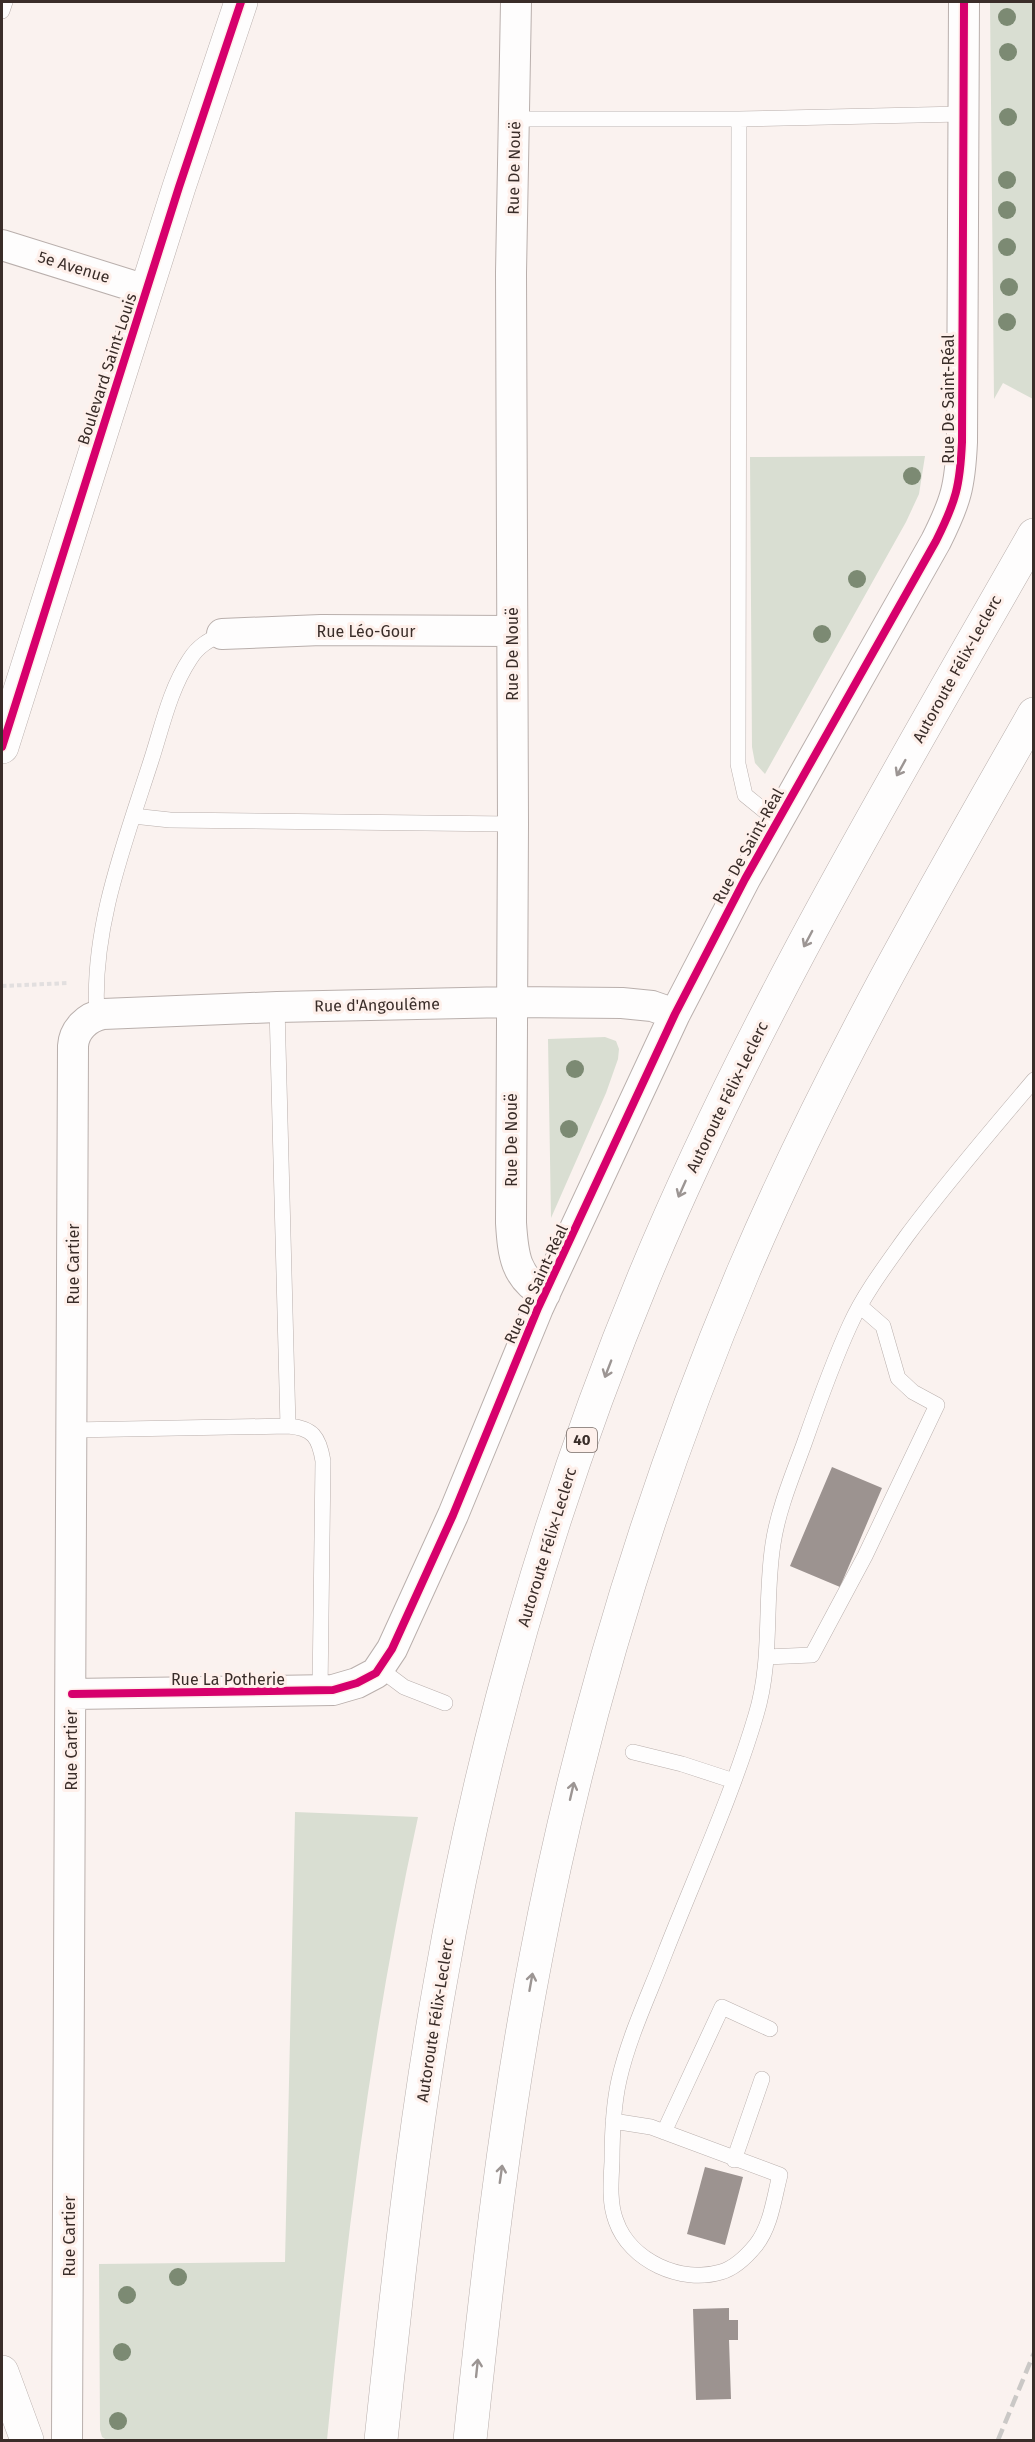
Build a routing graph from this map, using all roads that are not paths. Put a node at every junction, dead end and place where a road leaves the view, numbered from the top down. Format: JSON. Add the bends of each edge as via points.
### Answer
{"nodes":[{"id":1,"x":4,"y":2,"type":"edge"},
{"id":2,"x":241,"y":2,"type":"edge"},
{"id":3,"x":516,"y":2,"type":"edge"},
{"id":4,"x":964,"y":2,"type":"edge"},
{"id":5,"x":2,"y":11,"type":"edge"},
{"id":6,"x":962,"y":114,"type":"junction"},
{"id":7,"x":515,"y":119,"type":"junction"},
{"id":8,"x":739,"y":119,"type":"junction"},
{"id":9,"x":2,"y":245,"type":"edge"},
{"id":10,"x":146,"y":290,"type":"junction"},
{"id":11,"x":1034,"y":535,"type":"edge"},
{"id":12,"x":511,"y":632,"type":"junction"},
{"id":13,"x":222,"y":634,"type":"joint"},
{"id":14,"x":12,"y":679,"type":"edge"},
{"id":15,"x":1034,"y":714,"type":"edge"},
{"id":16,"x":2,"y":747,"type":"edge"},
{"id":17,"x":133,"y":816,"type":"junction"},
{"id":18,"x":777,"y":821,"type":"junction"},
{"id":19,"x":513,"y":824,"type":"junction"},
{"id":20,"x":512,"y":1002,"type":"junction"},
{"id":21,"x":277,"y":1007,"type":"junction"},
{"id":22,"x":675,"y":1014,"type":"junction"},
{"id":23,"x":89,"y":1021,"type":"junction"},
{"id":24,"x":1034,"y":1080,"type":"edge"},
{"id":25,"x":545,"y":1293,"type":"junction"},
{"id":26,"x":860,"y":1306,"type":"junction"},
{"id":27,"x":288,"y":1426,"type":"junction"},
{"id":28,"x":72,"y":1430,"type":"junction"},
{"id":29,"x":765,"y":1657,"type":"junction"},
{"id":30,"x":380,"y":1669,"type":"junction"},
{"id":31,"x":320,"y":1692,"type":"junction"},
{"id":32,"x":72,"y":1694,"type":"junction"},
{"id":33,"x":445,"y":1703,"type":"dead end"},
{"id":34,"x":633,"y":1752,"type":"dead end"},
{"id":35,"x":734,"y":1781,"type":"junction"},
{"id":36,"x":770,"y":2029,"type":"dead end"},
{"id":37,"x":762,"y":2079,"type":"dead end"},
{"id":38,"x":613,"y":2121,"type":"junction"},
{"id":39,"x":664,"y":2132,"type":"junction"},
{"id":40,"x":734,"y":2160,"type":"junction"},
{"id":41,"x":2,"y":2372,"type":"edge"},
{"id":42,"x":471,"y":2433,"type":"edge"},
{"id":43,"x":381,"y":2435,"type":"edge"},
{"id":44,"x":27,"y":2440,"type":"edge"},
{"id":45,"x":68,"y":2440,"type":"edge"}],
"edges":[{"from":1,"to":5,"type":"lane"},
{"from":2,"to":10,"type":"main road","name":"Boulevard Saint-Louis"},
{"from":3,"to":7,"type":"street","name":"Rue De Nouë"},
{"from":4,"to":6,"type":"street","name":"Rue De Saint-Réal"},
{"from":6,"to":8,"type":"lane"},
{"from":6,"to":18,"type":"street","name":"Rue De Saint-Réal","via":[[959,486],[936,541]]},
{"from":7,"to":8,"type":"lane"},
{"from":7,"to":12,"type":"street","name":"Rue De Nouë"},
{"from":8,"to":18,"type":"lane","via":[[738,764],[745,795]]},
{"from":9,"to":10,"type":"street","name":"5e Avenue"},
{"from":10,"to":14,"type":"main road","name":"Boulevard Saint-Louis"},
{"from":11,"to":43,"type":"main road","name":"Autoroute Félix-Leclerc","number":"40","one_way":true,"via":[[826,905],[708,1133],[642,1281],[571,1472],[509,1674],[450,1930],[423,2093]]},
{"from":12,"to":13,"type":"street","name":"Rue Léo-Gour","via":[[321,630]]},
{"from":12,"to":19,"type":"street","name":"Rue De Nouë"},
{"from":13,"to":17,"type":"lane","via":[[200,646],[180,676]]},
{"from":14,"to":16,"type":"main road","name":"Boulevard Saint-Louis"},
{"from":42,"to":15,"type":"main road","one_way":true,"via":[[499,2190],[546,1905],[594,1706],[655,1503],[742,1276],[823,1098]]},
{"from":17,"to":19,"type":"lane","via":[[170,820]]},
{"from":17,"to":23,"type":"lane","via":[[100,939]]},
{"from":18,"to":22,"type":"street","name":"Rue De Saint-Réal"},
{"from":19,"to":20,"type":"street","name":"Rue De Nouë"},
{"from":20,"to":21,"type":"street","name":"Rue d'Angoulême"},
{"from":20,"to":22,"type":"street","name":"Rue d'Angoulême","via":[[630,1004]]},
{"from":20,"to":25,"type":"street","name":"Rue De Nouë","via":[[512,1236],[523,1277]]},
{"from":21,"to":23,"type":"street","name":"Rue d'Angoulême"},
{"from":21,"to":27,"type":"lane"},
{"from":22,"to":25,"type":"street","name":"Rue De Saint-Réal"},
{"from":23,"to":28,"type":"street","name":"Rue Cartier","via":[[75,1036],[73,1046]]},
{"from":24,"to":26,"type":"lane","via":[[921,1217]]},
{"from":25,"to":30,"type":"street","name":"Rue De Saint-Réal","via":[[453,1515]]},
{"from":26,"to":29,"type":"lane","via":[[840,1348],[779,1515],[772,1555]]},
{"from":26,"to":29,"type":"lane","via":[[883,1326],[898,1378],[937,1405],[852,1583],[812,1655]]},
{"from":27,"to":28,"type":"lane"},
{"from":27,"to":31,"type":"lane","via":[[305,1428],[317,1438],[323,1461]]},
{"from":28,"to":32,"type":"street","name":"Rue Cartier"},
{"from":29,"to":35,"type":"lane","via":[[757,1714]]},
{"from":30,"to":31,"type":"street","name":"Rue La Potherie","via":[[349,1686]]},
{"from":30,"to":33,"type":"lane","via":[[404,1687]]},
{"from":31,"to":32,"type":"street","name":"Rue La Potherie"},
{"from":32,"to":45,"type":"street","name":"Rue Cartier"},
{"from":34,"to":35,"type":"lane"},
{"from":35,"to":38,"type":"lane","via":[[628,2048]]},
{"from":36,"to":39,"type":"lane","via":[[723,2007]]},
{"from":37,"to":40,"type":"lane"},
{"from":38,"to":39,"type":"lane"},
{"from":38,"to":40,"type":"lane","via":[[615,2220],[636,2251],[666,2268],[691,2274],[719,2273],[748,2255],[762,2237],[780,2175]]},
{"from":39,"to":40,"type":"lane"},
{"from":41,"to":44,"type":"main road"}]}
